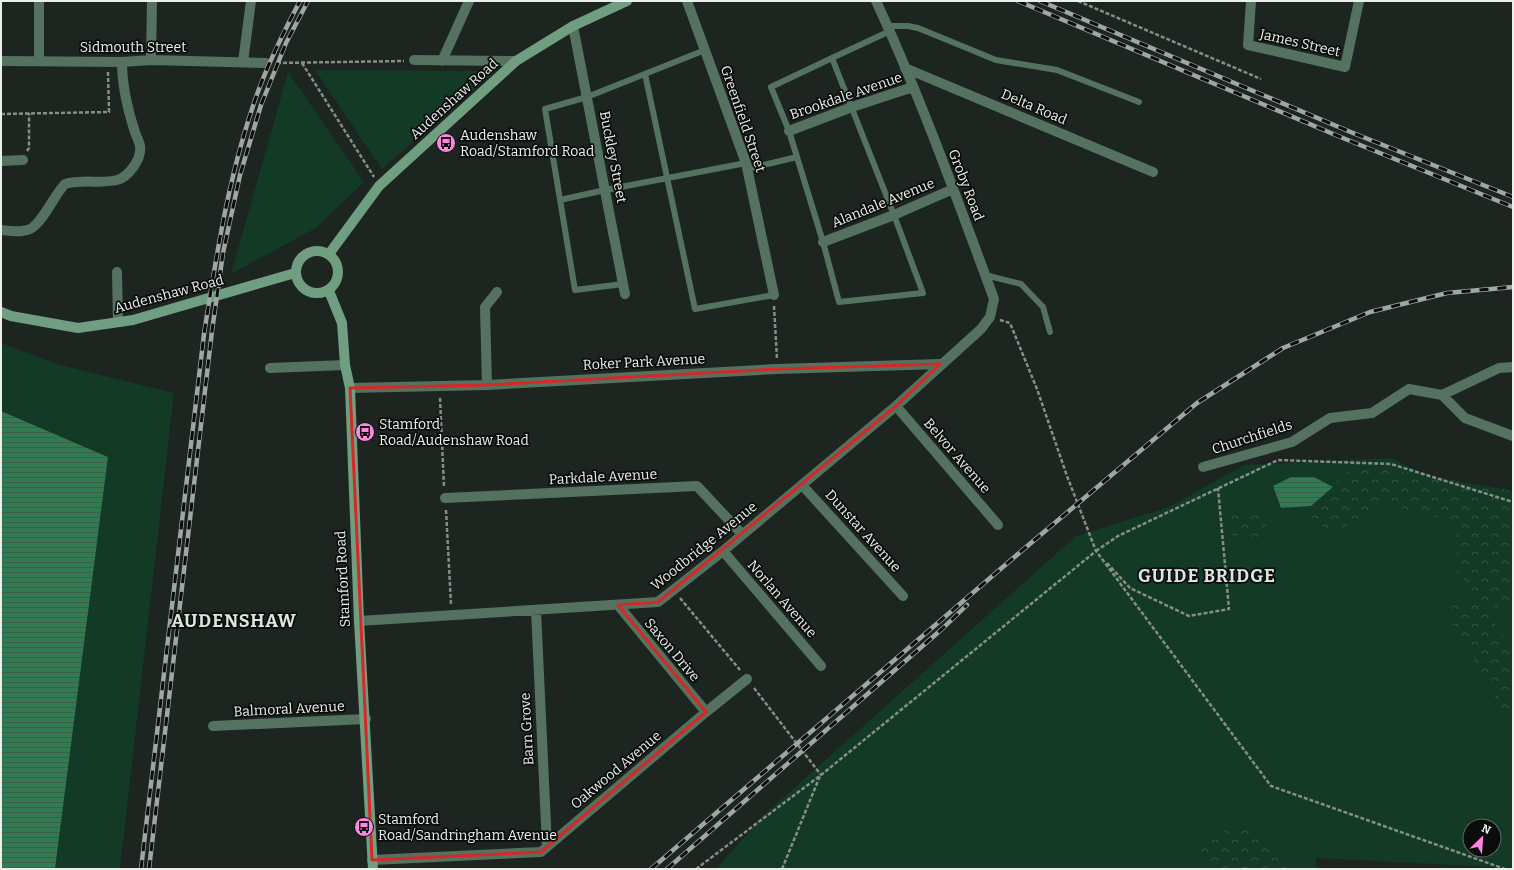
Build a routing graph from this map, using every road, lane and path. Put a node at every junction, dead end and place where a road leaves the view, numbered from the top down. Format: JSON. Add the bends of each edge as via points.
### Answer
{"nodes":[{"id":1,"x":39,"y":1,"type":"edge"},
{"id":2,"x":152,"y":1,"type":"edge"},
{"id":3,"x":251,"y":1,"type":"edge"},
{"id":4,"x":469,"y":1,"type":"edge"},
{"id":5,"x":627,"y":1,"type":"edge"},
{"id":6,"x":687,"y":1,"type":"edge"},
{"id":7,"x":876,"y":1,"type":"edge"},
{"id":8,"x":1078,"y":1,"type":"edge"},
{"id":9,"x":1251,"y":1,"type":"edge"},
{"id":10,"x":1359,"y":1,"type":"edge"},
{"id":11,"x":573,"y":26,"type":"junction"},
{"id":12,"x":889,"y":28,"type":"junction"},
{"id":13,"x":705,"y":50,"type":"junction"},
{"id":14,"x":832,"y":58,"type":"junction"},
{"id":15,"x":151,"y":60,"type":"junction"},
{"id":16,"x":414,"y":60,"type":"joint"},
{"id":17,"x":1,"y":61,"type":"edge"},
{"id":18,"x":39,"y":61,"type":"junction"},
{"id":19,"x":108,"y":61,"type":"junction"},
{"id":20,"x":442,"y":61,"type":"junction"},
{"id":21,"x":516,"y":61,"type":"junction"},
{"id":22,"x":122,"y":62,"type":"junction"},
{"id":23,"x":243,"y":62,"type":"junction"},
{"id":24,"x":302,"y":62,"type":"junction"},
{"id":25,"x":266,"y":63,"type":"joint"},
{"id":26,"x":905,"y":68,"type":"junction"},
{"id":27,"x":645,"y":74,"type":"junction"},
{"id":28,"x":1261,"y":79,"type":"dead end"},
{"id":29,"x":913,"y":87,"type":"junction"},
{"id":30,"x":587,"y":97,"type":"junction"},
{"id":31,"x":1139,"y":102,"type":"dead end"},
{"id":32,"x":852,"y":106,"type":"junction"},
{"id":33,"x":1,"y":114,"type":"edge"},
{"id":34,"x":29,"y":114,"type":"junction"},
{"id":35,"x":789,"y":131,"type":"junction"},
{"id":36,"x":797,"y":157,"type":"junction"},
{"id":37,"x":1,"y":160,"type":"edge"},
{"id":38,"x":23,"y":160,"type":"joint"},
{"id":39,"x":746,"y":166,"type":"junction"},
{"id":40,"x":1153,"y":172,"type":"dead end"},
{"id":41,"x":667,"y":178,"type":"junction"},
{"id":42,"x":379,"y":186,"type":"junction"},
{"id":43,"x":953,"y":189,"type":"junction"},
{"id":44,"x":605,"y":190,"type":"junction"},
{"id":45,"x":560,"y":200,"type":"junction"},
{"id":46,"x":894,"y":215,"type":"junction"},
{"id":47,"x":1,"y":230,"type":"edge"},
{"id":48,"x":823,"y":242,"type":"junction"},
{"id":49,"x":329,"y":254,"type":"junction"},
{"id":50,"x":117,"y":272,"type":"dead end"},
{"id":51,"x":295,"y":272,"type":"junction"},
{"id":52,"x":985,"y":275,"type":"junction"},
{"id":53,"x":624,"y":289,"type":"joint"},
{"id":54,"x":329,"y":291,"type":"junction"},
{"id":55,"x":497,"y":292,"type":"dead end"},
{"id":56,"x":774,"y":295,"type":"junction"},
{"id":57,"x":1,"y":312,"type":"edge"},
{"id":58,"x":990,"y":318,"type":"junction"},
{"id":59,"x":118,"y":322,"type":"junction"},
{"id":60,"x":1050,"y":332,"type":"dead end"},
{"id":61,"x":940,"y":364,"type":"junction"},
{"id":62,"x":345,"y":365,"type":"junction"},
{"id":63,"x":1513,"y":367,"type":"edge"},
{"id":64,"x":270,"y":368,"type":"dead end"},
{"id":65,"x":777,"y":369,"type":"junction"},
{"id":66,"x":487,"y":386,"type":"junction"},
{"id":67,"x":350,"y":388,"type":"junction"},
{"id":68,"x":1442,"y":395,"type":"junction"},
{"id":69,"x":896,"y":406,"type":"junction"},
{"id":70,"x":1513,"y":436,"type":"edge"},
{"id":71,"x":1203,"y":467,"type":"dead end"},
{"id":72,"x":802,"y":485,"type":"junction"},
{"id":73,"x":1218,"y":488,"type":"junction"},
{"id":74,"x":445,"y":498,"type":"dead end"},
{"id":75,"x":1513,"y":502,"type":"edge"},
{"id":76,"x":998,"y":525,"type":"dead end"},
{"id":77,"x":742,"y":534,"type":"junction"},
{"id":78,"x":722,"y":551,"type":"junction"},
{"id":79,"x":1096,"y":551,"type":"junction"},
{"id":80,"x":673,"y":590,"type":"junction"},
{"id":81,"x":903,"y":596,"type":"dead end"},
{"id":82,"x":618,"y":606,"type":"junction"},
{"id":83,"x":536,"y":610,"type":"junction"},
{"id":84,"x":359,"y":621,"type":"junction"},
{"id":85,"x":821,"y":666,"type":"dead end"},
{"id":86,"x":747,"y":679,"type":"junction"},
{"id":87,"x":706,"y":712,"type":"junction"},
{"id":88,"x":366,"y":719,"type":"junction"},
{"id":89,"x":214,"y":726,"type":"dead end"},
{"id":90,"x":821,"y":775,"type":"junction"},
{"id":91,"x":547,"y":846,"type":"junction"},
{"id":92,"x":373,"y":864,"type":"edge"},
{"id":93,"x":696,"y":869,"type":"edge"},
{"id":94,"x":782,"y":869,"type":"edge"},
{"id":95,"x":1505,"y":869,"type":"edge"}],
"edges":[{"from":1,"to":18,"type":"street"},
{"from":2,"to":15,"type":"street"},
{"from":3,"to":23,"type":"street"},
{"from":4,"to":20,"type":"street"},
{"from":5,"to":11,"type":"main road","name":"Audenshaw Road"},
{"from":6,"to":13,"type":"street","name":"Greenfield Street"},
{"from":7,"to":12,"type":"street","name":"Groby Road"},
{"from":8,"to":28,"type":"path"},
{"from":9,"to":10,"type":"street","name":"James Street","via":[[1248,45],[1345,67]]},
{"from":11,"to":21,"type":"main road","name":"Audenshaw Road"},
{"from":11,"to":30,"type":"street","name":"Buckley Street"},
{"from":12,"to":14,"type":"lane"},
{"from":12,"to":26,"type":"street","name":"Groby Road"},
{"from":12,"to":31,"type":"lane","via":[[918,28],[1004,62],[1057,70]]},
{"from":13,"to":27,"type":"lane"},
{"from":13,"to":39,"type":"street","name":"Greenfield Street"},
{"from":14,"to":32,"type":"lane"},
{"from":14,"to":35,"type":"lane","via":[[771,87]]},
{"from":15,"to":22,"type":"street","name":"Sidmouth Street"},
{"from":15,"to":23,"type":"street","name":"Sidmouth Street"},
{"from":16,"to":20,"type":"street"},
{"from":16,"to":24,"type":"path"},
{"from":17,"to":18,"type":"street","name":"Sidmouth Street"},
{"from":18,"to":19,"type":"street","name":"Sidmouth Street"},
{"from":19,"to":22,"type":"street","name":"Sidmouth Street"},
{"from":19,"to":34,"type":"path","via":[[109,112]]},
{"from":20,"to":21,"type":"street"},
{"from":21,"to":42,"type":"main road","name":"Audenshaw Road"},
{"from":22,"to":47,"type":"street","via":[[122,78],[128,108],[140,146],[139,157],[134,166],[118,180],[65,184],[30,229]]},
{"from":23,"to":25,"type":"street","name":"Sidmouth Street"},
{"from":24,"to":25,"type":"path"},
{"from":24,"to":42,"type":"path"},
{"from":26,"to":29,"type":"street","name":"Groby Road"},
{"from":26,"to":40,"type":"street","name":"Delta Road"},
{"from":27,"to":30,"type":"lane"},
{"from":27,"to":41,"type":"lane"},
{"from":29,"to":32,"type":"street","name":"Brookdale Avenue"},
{"from":29,"to":43,"type":"street","name":"Groby Road"},
{"from":30,"to":44,"type":"street","name":"Buckley Street"},
{"from":30,"to":45,"type":"lane","via":[[545,109]]},
{"from":32,"to":35,"type":"street","name":"Brookdale Avenue"},
{"from":32,"to":46,"type":"lane"},
{"from":33,"to":34,"type":"path"},
{"from":34,"to":38,"type":"path","via":[[29,148]]},
{"from":35,"to":36,"type":"lane"},
{"from":36,"to":39,"type":"lane"},
{"from":36,"to":48,"type":"lane"},
{"from":37,"to":38,"type":"street"},
{"from":39,"to":41,"type":"lane"},
{"from":39,"to":56,"type":"street","name":"Greenfield Street"},
{"from":41,"to":44,"type":"lane"},
{"from":41,"to":56,"type":"lane","via":[[695,309]]},
{"from":42,"to":49,"type":"main road","name":"Audenshaw Road"},
{"from":43,"to":46,"type":"street","name":"Alandale Avenue"},
{"from":43,"to":52,"type":"street","name":"Groby Road"},
{"from":44,"to":45,"type":"lane"},
{"from":44,"to":53,"type":"street","name":"Buckley Street"},
{"from":45,"to":53,"type":"lane","via":[[575,290]]},
{"from":46,"to":48,"type":"street","name":"Alandale Avenue"},
{"from":46,"to":48,"type":"lane","via":[[923,293],[839,302]]},
{"from":49,"to":51,"type":"main road","via":[[319,251],[307,253],[299,260]]},
{"from":49,"to":54,"type":"main road","via":[[336,261],[339,271],[337,281]]},
{"from":50,"to":59,"type":"street"},
{"from":51,"to":54,"type":"main road","via":[[297,282],[306,291],[317,294]]},
{"from":51,"to":59,"type":"main road","name":"Audenshaw Road","via":[[133,320]]},
{"from":52,"to":58,"type":"street","name":"Groby Road","via":[[994,299]]},
{"from":52,"to":60,"type":"lane","via":[[1021,284],[1043,307]]},
{"from":54,"to":62,"type":"main road","name":"Stamford Road","via":[[342,323]]},
{"from":55,"to":66,"type":"street","via":[[485,307]]},
{"from":56,"to":65,"type":"path"},
{"from":57,"to":59,"type":"main road","name":"Audenshaw Road","via":[[10,316],[78,328]]},
{"from":58,"to":61,"type":"street","via":[[981,329]]},
{"from":58,"to":79,"type":"path","via":[[1010,323]]},
{"from":61,"to":65,"type":"street","name":"Roker Park Avenue"},
{"from":61,"to":69,"type":"street","name":"Woodbridge Avenue"},
{"from":62,"to":64,"type":"street"},
{"from":62,"to":67,"type":"main road","name":"Stamford Road"},
{"from":63,"to":68,"type":"street","via":[[1499,368]]},
{"from":65,"to":66,"type":"street","name":"Roker Park Avenue"},
{"from":66,"to":67,"type":"street","name":"Roker Park Avenue"},
{"from":67,"to":84,"type":"main road","name":"Stamford Road"},
{"from":68,"to":70,"type":"street","via":[[1464,418]]},
{"from":68,"to":71,"type":"street","name":"Churchfields","via":[[1409,389],[1372,413],[1330,418],[1292,442]]},
{"from":69,"to":72,"type":"street","name":"Woodbridge Avenue"},
{"from":69,"to":76,"type":"street","name":"Belvor Avenue"},
{"from":72,"to":77,"type":"street","name":"Woodbridge Avenue"},
{"from":72,"to":81,"type":"street","name":"Dunstar Avenue"},
{"from":73,"to":75,"type":"path","via":[[1278,460],[1391,464]]},
{"from":73,"to":79,"type":"path","via":[[1118,536]]},
{"from":73,"to":79,"type":"path","via":[[1229,609],[1189,616],[1130,588]]},
{"from":74,"to":77,"type":"street","name":"Parkdale Avenue","via":[[697,486]]},
{"from":77,"to":78,"type":"street","name":"Woodbridge Avenue"},
{"from":78,"to":80,"type":"street","name":"Woodbridge Avenue"},
{"from":78,"to":85,"type":"street","name":"Norlan Avenue"},
{"from":79,"to":90,"type":"path"},
{"from":79,"to":95,"type":"path","via":[[1271,786]]},
{"from":80,"to":82,"type":"street","name":"Woodbridge Avenue","via":[[658,602]]},
{"from":80,"to":86,"type":"path"},
{"from":82,"to":83,"type":"street","name":"Woodbridge Avenue"},
{"from":82,"to":87,"type":"street","name":"Saxon Drive"},
{"from":83,"to":84,"type":"street","name":"Woodbridge Avenue"},
{"from":83,"to":91,"type":"street","name":"Barn Grove"},
{"from":84,"to":88,"type":"main road","name":"Stamford Road"},
{"from":86,"to":87,"type":"street","name":"Oakwood Avenue"},
{"from":86,"to":90,"type":"path"},
{"from":87,"to":91,"type":"street","name":"Oakwood Avenue"},
{"from":88,"to":89,"type":"street","name":"Balmoral Avenue"},
{"from":88,"to":92,"type":"main road","name":"Stamford Road"},
{"from":90,"to":93,"type":"path"},
{"from":90,"to":94,"type":"path"},
{"from":91,"to":92,"type":"street","name":"Oakwood Avenue","via":[[541,852]]}]}
